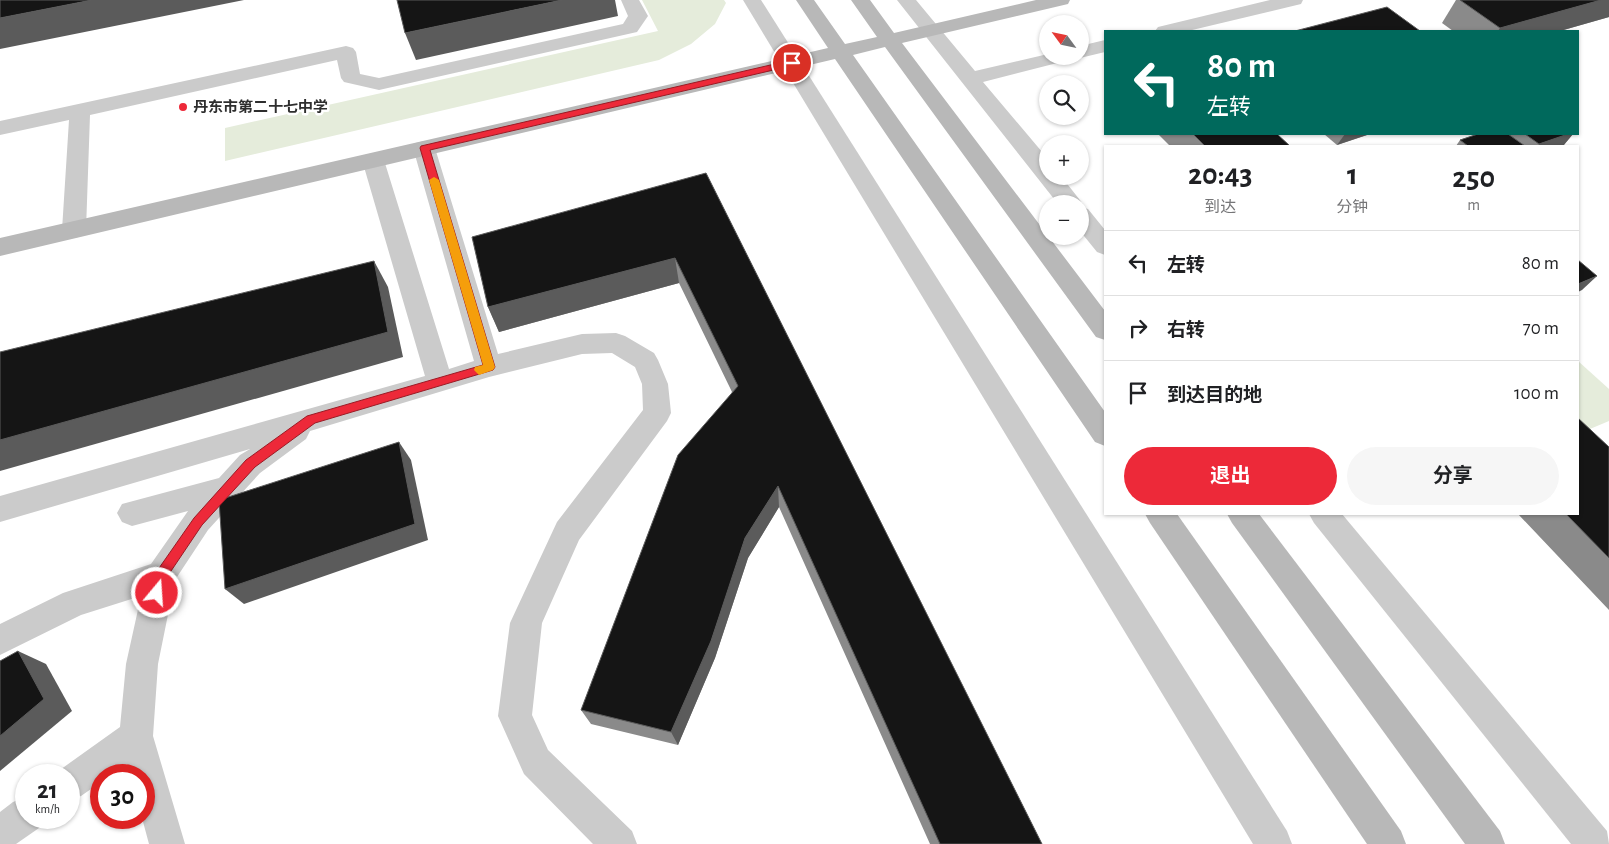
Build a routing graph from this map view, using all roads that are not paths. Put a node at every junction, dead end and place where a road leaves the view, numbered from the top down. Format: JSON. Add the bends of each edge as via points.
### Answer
{"nodes":[{"id":1,"x":630,"y":0,"type":"edge"},
{"id":2,"x":752,"y":0,"type":"edge"},
{"id":3,"x":805,"y":0,"type":"edge"},
{"id":4,"x":860,"y":0,"type":"edge"},
{"id":5,"x":1061,"y":0,"type":"edge"},
{"id":6,"x":1294,"y":0,"type":"edge"},
{"id":7,"x":910,"y":1,"type":"edge"},
{"id":8,"x":1169,"y":30,"type":"edge"},
{"id":9,"x":929,"y":31,"type":"junction"},
{"id":10,"x":890,"y":40,"type":"junction"},
{"id":11,"x":1104,"y":46,"type":"edge"},
{"id":12,"x":1089,"y":50,"type":"edge"},
{"id":13,"x":841,"y":51,"type":"junction"},
{"id":14,"x":1039,"y":62,"type":"edge"},
{"id":15,"x":792,"y":63,"type":"junction"},
{"id":16,"x":969,"y":79,"type":"junction"},
{"id":17,"x":80,"y":111,"type":"junction"},
{"id":18,"x":0,"y":128,"type":"edge"},
{"id":19,"x":424,"y":148,"type":"junction"},
{"id":20,"x":373,"y":160,"type":"junction"},
{"id":21,"x":1039,"y":165,"type":"edge"},
{"id":22,"x":1055,"y":185,"type":"edge"},
{"id":23,"x":1064,"y":195,"type":"edge"},
{"id":24,"x":1089,"y":226,"type":"edge"},
{"id":25,"x":74,"y":230,"type":"junction"},
{"id":26,"x":1104,"y":245,"type":"edge"},
{"id":27,"x":0,"y":247,"type":"edge"},
{"id":28,"x":1104,"y":329,"type":"edge"},
{"id":29,"x":489,"y":367,"type":"junction"},
{"id":30,"x":440,"y":382,"type":"junction"},
{"id":31,"x":312,"y":419,"type":"junction"},
{"id":32,"x":1104,"y":433,"type":"edge"},
{"id":33,"x":228,"y":488,"type":"junction"},
{"id":34,"x":0,"y":509,"type":"edge"},
{"id":35,"x":132,"y":513,"type":"dead end"},
{"id":36,"x":1161,"y":515,"type":"edge"},
{"id":37,"x":1243,"y":515,"type":"edge"},
{"id":38,"x":1325,"y":515,"type":"edge"},
{"id":39,"x":161,"y":575,"type":"junction"},
{"id":40,"x":0,"y":640,"type":"edge"},
{"id":41,"x":136,"y":736,"type":"junction"},
{"id":42,"x":80,"y":776,"type":"edge"},
{"id":43,"x":15,"y":823,"type":"edge"},
{"id":44,"x":0,"y":834,"type":"edge"},
{"id":45,"x":167,"y":844,"type":"edge"},
{"id":46,"x":619,"y":844,"type":"edge"},
{"id":47,"x":1274,"y":844,"type":"edge"},
{"id":48,"x":1388,"y":844,"type":"edge"},
{"id":49,"x":1487,"y":844,"type":"edge"},
{"id":50,"x":1594,"y":844,"type":"edge"}],
"edges":[{"from":1,"to":17,"type":"street","via":[[638,16],[630,28],[379,84],[351,78],[346,52]]},
{"from":2,"to":15,"type":"street"},
{"from":3,"to":13,"type":"main road"},
{"from":4,"to":10,"type":"main road"},
{"from":5,"to":9,"type":"main road"},
{"from":6,"to":8,"type":"street"},
{"from":7,"to":9,"type":"street"},
{"from":9,"to":10,"type":"main road"},
{"from":9,"to":16,"type":"street"},
{"from":10,"to":13,"type":"main road"},
{"from":10,"to":28,"type":"main road"},
{"from":11,"to":12,"type":"street"},
{"from":13,"to":15,"type":"main road"},
{"from":13,"to":32,"type":"main road"},
{"from":14,"to":16,"type":"street"},
{"from":15,"to":19,"type":"main road"},
{"from":15,"to":47,"type":"street"},
{"from":16,"to":21,"type":"street"},
{"from":17,"to":18,"type":"street"},
{"from":17,"to":25,"type":"street"},
{"from":19,"to":20,"type":"main road"},
{"from":19,"to":29,"type":"street"},
{"from":20,"to":25,"type":"main road"},
{"from":20,"to":30,"type":"street"},
{"from":22,"to":23,"type":"street"},
{"from":24,"to":26,"type":"street"},
{"from":25,"to":27,"type":"main road"},
{"from":29,"to":30,"type":"street"},
{"from":29,"to":46,"type":"street","via":[[582,344],[616,342],[645,360],[655,384],[656,413],[568,531],[526,623],[515,716],[536,762]]},
{"from":30,"to":31,"type":"street"},
{"from":31,"to":33,"type":"street","via":[[250,464]]},
{"from":31,"to":34,"type":"street"},
{"from":33,"to":35,"type":"street"},
{"from":33,"to":39,"type":"street","via":[[198,521]]},
{"from":36,"to":48,"type":"main road"},
{"from":37,"to":49,"type":"main road"},
{"from":38,"to":50,"type":"street"},
{"from":39,"to":40,"type":"street","via":[[74,604]]},
{"from":39,"to":41,"type":"street","via":[[142,664]]},
{"from":41,"to":42,"type":"street"},
{"from":41,"to":45,"type":"street"},
{"from":43,"to":44,"type":"street"}]}
